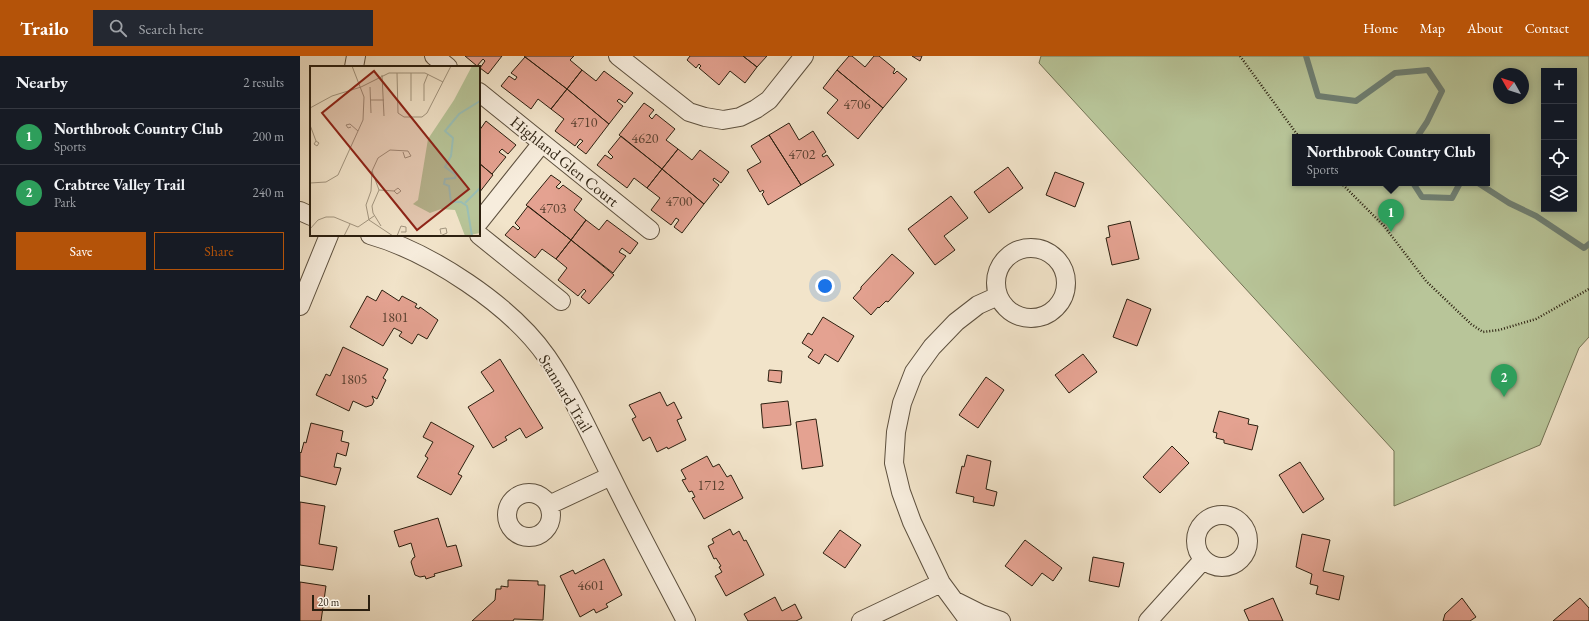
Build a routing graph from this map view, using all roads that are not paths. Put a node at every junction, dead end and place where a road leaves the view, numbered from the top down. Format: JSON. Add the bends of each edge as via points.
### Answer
{"nodes":[{"id":1,"x":356,"y":56,"type":"edge"},
{"id":2,"x":434,"y":56,"type":"edge"},
{"id":3,"x":618,"y":56,"type":"edge"},
{"id":4,"x":804,"y":56,"type":"edge"},
{"id":5,"x":354,"y":66,"type":"edge"},
{"id":6,"x":447,"y":66,"type":"edge"},
{"id":7,"x":480,"y":93,"type":"edge"},
{"id":8,"x":542,"y":144,"type":"junction"},
{"id":9,"x":300,"y":211,"type":"edge"},
{"id":10,"x":310,"y":216,"type":"edge"},
{"id":11,"x":480,"y":221,"type":"edge"},
{"id":12,"x":650,"y":230,"type":"dead end"},
{"id":13,"x":329,"y":236,"type":"edge"},
{"id":14,"x":374,"y":236,"type":"edge"},
{"id":15,"x":480,"y":236,"type":"edge"},
{"id":16,"x":998,"y":296,"type":"dead end"},
{"id":17,"x":561,"y":301,"type":"dead end"},
{"id":18,"x":300,"y":306,"type":"edge"},
{"id":19,"x":611,"y":476,"type":"junction"},
{"id":20,"x":549,"y":505,"type":"dead end"},
{"id":21,"x":1204,"y":560,"type":"dead end"},
{"id":22,"x":941,"y":583,"type":"junction"},
{"id":23,"x":953,"y":599,"type":"junction"},
{"id":24,"x":686,"y":621,"type":"edge"},
{"id":25,"x":861,"y":621,"type":"edge"},
{"id":26,"x":969,"y":621,"type":"edge"},
{"id":27,"x":1001,"y":621,"type":"edge"},
{"id":28,"x":1148,"y":621,"type":"edge"}],
"edges":[{"from":1,"to":5,"type":"street"},
{"from":2,"to":6,"type":"street"},
{"from":3,"to":4,"type":"street","via":[[688,112],[723,120],[740,117],[769,100]]},
{"from":7,"to":8,"type":"street","name":"Highland Glen Court"},
{"from":8,"to":11,"type":"street"},
{"from":8,"to":12,"type":"street","name":"Highland Glen Court"},
{"from":9,"to":10,"type":"street"},
{"from":13,"to":18,"type":"street"},
{"from":14,"to":19,"type":"street","name":"Stannard Trail","via":[[423,257],[510,315],[546,355],[565,385]]},
{"from":15,"to":17,"type":"street"},
{"from":16,"to":22,"type":"street","via":[[978,305],[956,322],[932,347],[914,372],[902,403],[896,432],[894,462],[901,492],[912,522]]},
{"from":19,"to":20,"type":"street"},
{"from":19,"to":24,"type":"street","name":"Stannard Trail"},
{"from":21,"to":28,"type":"street"},
{"from":22,"to":23,"type":"street"},
{"from":22,"to":25,"type":"street"},
{"from":23,"to":26,"type":"street"},
{"from":23,"to":27,"type":"street"}]}
